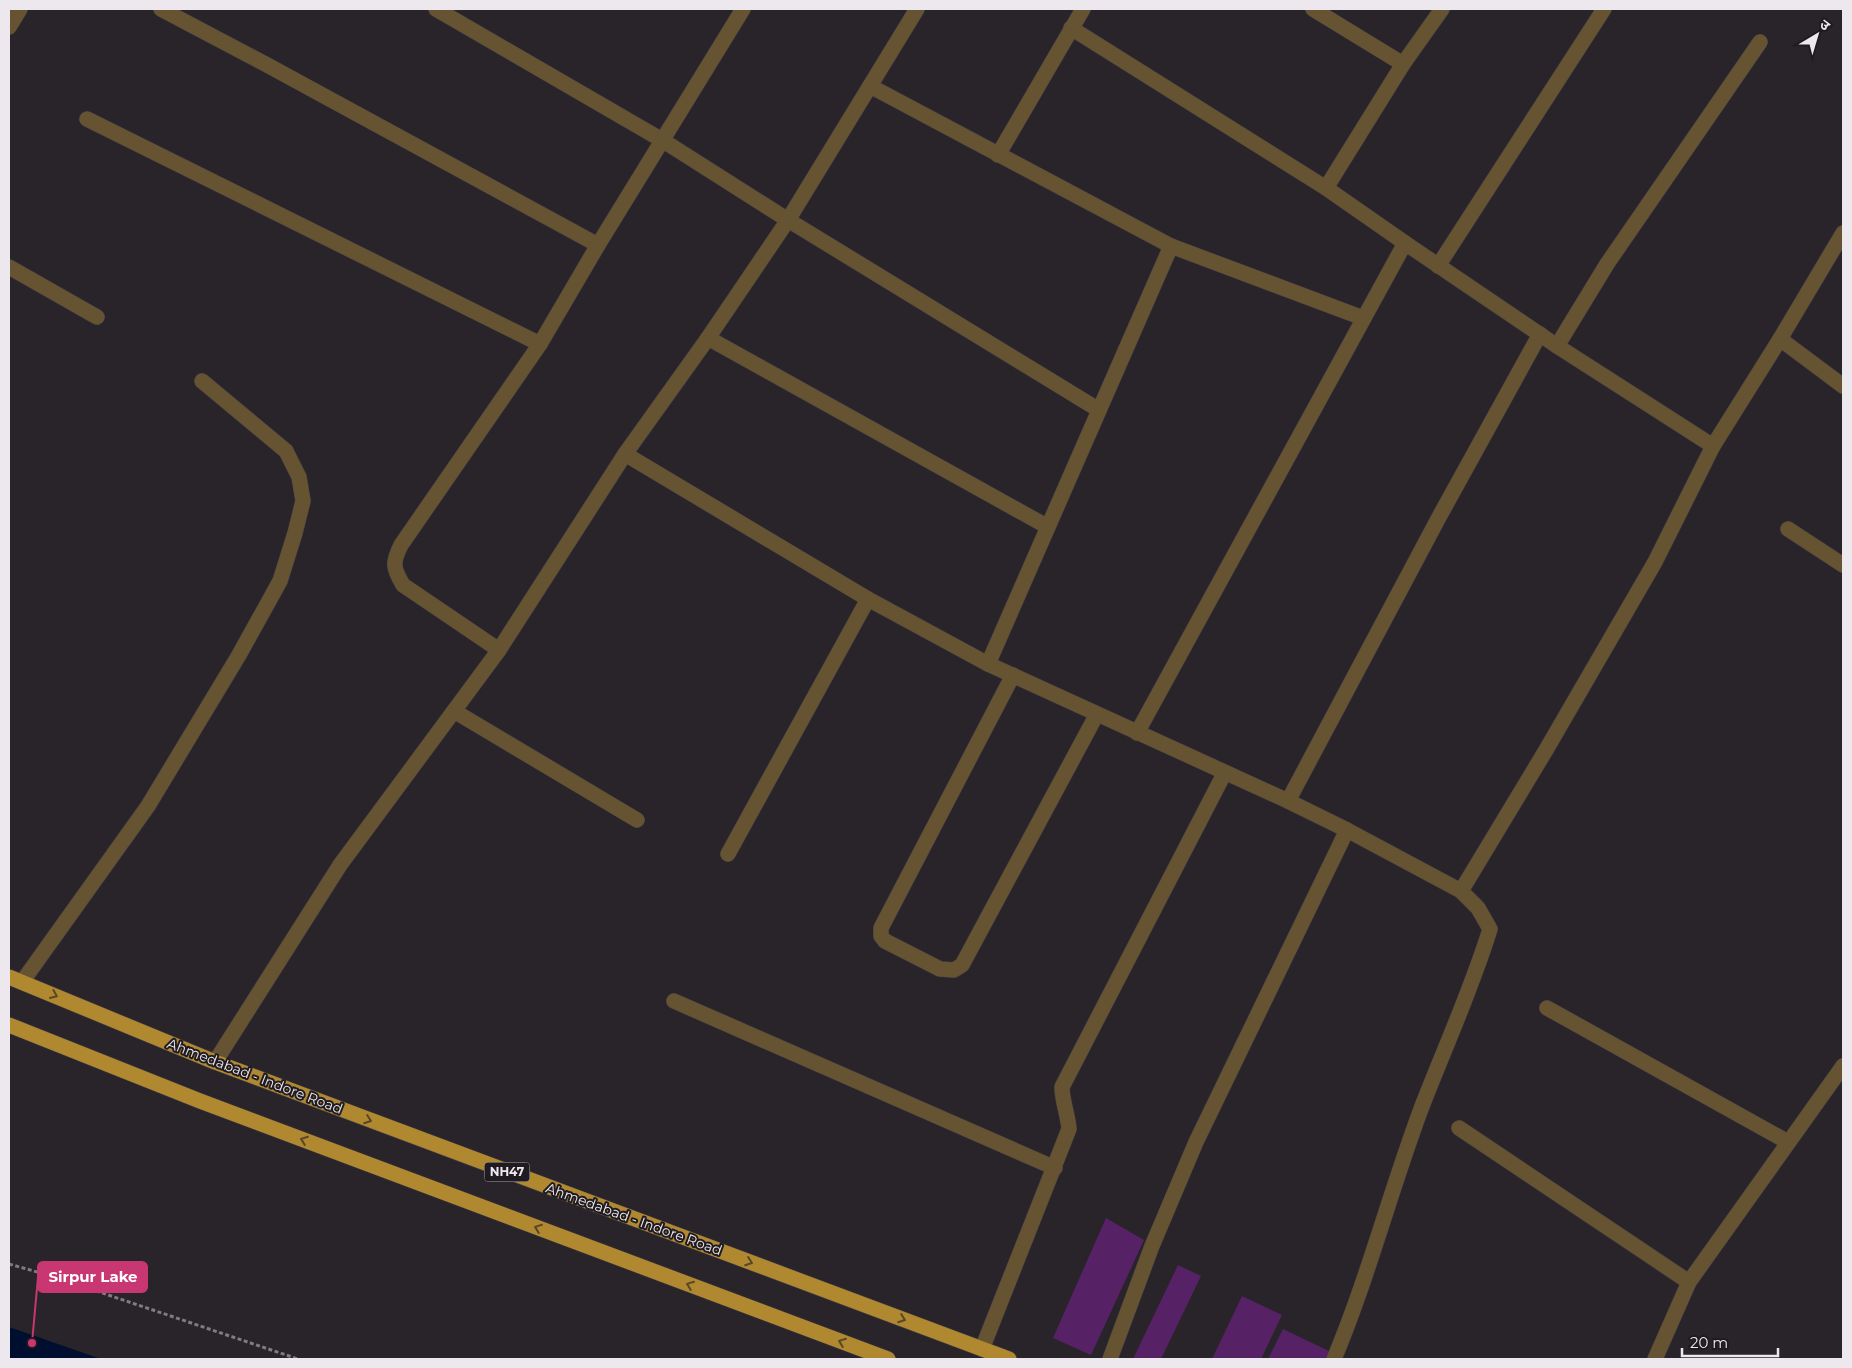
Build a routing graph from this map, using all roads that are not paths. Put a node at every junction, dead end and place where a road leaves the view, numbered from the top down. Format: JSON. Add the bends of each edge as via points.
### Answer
{"nodes":[{"id":1,"x":20,"y":9,"type":"edge"},
{"id":2,"x":161,"y":9,"type":"edge"},
{"id":3,"x":436,"y":9,"type":"edge"},
{"id":4,"x":743,"y":9,"type":"edge"},
{"id":5,"x":917,"y":9,"type":"edge"},
{"id":6,"x":1083,"y":9,"type":"edge"},
{"id":7,"x":1313,"y":9,"type":"edge"},
{"id":8,"x":1442,"y":9,"type":"edge"},
{"id":9,"x":1604,"y":9,"type":"edge"},
{"id":10,"x":9,"y":27,"type":"edge"},
{"id":11,"x":1071,"y":28,"type":"junction"},
{"id":12,"x":1760,"y":42,"type":"dead end"},
{"id":13,"x":1403,"y":64,"type":"junction"},
{"id":14,"x":870,"y":86,"type":"junction"},
{"id":15,"x":87,"y":119,"type":"dead end"},
{"id":16,"x":662,"y":140,"type":"junction"},
{"id":17,"x":998,"y":155,"type":"junction"},
{"id":18,"x":1326,"y":188,"type":"junction"},
{"id":19,"x":788,"y":220,"type":"junction"},
{"id":20,"x":1843,"y":233,"type":"edge"},
{"id":21,"x":1405,"y":243,"type":"junction"},
{"id":22,"x":598,"y":245,"type":"junction"},
{"id":23,"x":1171,"y":246,"type":"junction"},
{"id":24,"x":1438,"y":266,"type":"junction"},
{"id":25,"x":9,"y":267,"type":"edge"},
{"id":26,"x":97,"y":316,"type":"dead end"},
{"id":27,"x":1364,"y":318,"type":"junction"},
{"id":28,"x":1540,"y":334,"type":"junction"},
{"id":29,"x":708,"y":338,"type":"junction"},
{"id":30,"x":1780,"y":339,"type":"junction"},
{"id":31,"x":540,"y":344,"type":"junction"},
{"id":32,"x":1557,"y":346,"type":"junction"},
{"id":33,"x":202,"y":381,"type":"dead end"},
{"id":34,"x":1843,"y":386,"type":"edge"},
{"id":35,"x":1099,"y":410,"type":"junction"},
{"id":36,"x":1714,"y":446,"type":"junction"},
{"id":37,"x":625,"y":454,"type":"junction"},
{"id":38,"x":1048,"y":527,"type":"junction"},
{"id":39,"x":1788,"y":530,"type":"dead end"},
{"id":40,"x":1843,"y":565,"type":"edge"},
{"id":41,"x":868,"y":599,"type":"junction"},
{"id":42,"x":499,"y":650,"type":"junction"},
{"id":43,"x":988,"y":664,"type":"junction"},
{"id":44,"x":1013,"y":675,"type":"junction"},
{"id":45,"x":454,"y":711,"type":"junction"},
{"id":46,"x":1097,"y":714,"type":"junction"},
{"id":47,"x":1137,"y":732,"type":"junction"},
{"id":48,"x":1224,"y":774,"type":"junction"},
{"id":49,"x":1288,"y":801,"type":"junction"},
{"id":50,"x":637,"y":820,"type":"dead end"},
{"id":51,"x":1347,"y":830,"type":"junction"},
{"id":52,"x":728,"y":854,"type":"dead end"},
{"id":53,"x":1461,"y":891,"type":"junction"},
{"id":54,"x":15,"y":980,"type":"edge"},
{"id":55,"x":674,"y":1001,"type":"dead end"},
{"id":56,"x":1547,"y":1008,"type":"dead end"},
{"id":57,"x":9,"y":1024,"type":"edge"},
{"id":58,"x":215,"y":1062,"type":"junction"},
{"id":59,"x":1843,"y":1066,"type":"edge"},
{"id":60,"x":1459,"y":1128,"type":"dead end"},
{"id":61,"x":1788,"y":1142,"type":"junction"},
{"id":62,"x":1055,"y":1168,"type":"junction"},
{"id":63,"x":1689,"y":1282,"type":"junction"},
{"id":64,"x":982,"y":1349,"type":"junction"},
{"id":65,"x":888,"y":1359,"type":"edge"},
{"id":66,"x":1009,"y":1359,"type":"edge"},
{"id":67,"x":1110,"y":1359,"type":"edge"},
{"id":68,"x":1334,"y":1359,"type":"edge"},
{"id":69,"x":1655,"y":1359,"type":"edge"}],
"edges":[{"from":1,"to":10,"type":"street"},
{"from":2,"to":22,"type":"street"},
{"from":3,"to":16,"type":"street"},
{"from":4,"to":16,"type":"street"},
{"from":5,"to":14,"type":"street"},
{"from":6,"to":11,"type":"street"},
{"from":7,"to":13,"type":"street"},
{"from":8,"to":13,"type":"street"},
{"from":9,"to":24,"type":"street"},
{"from":11,"to":17,"type":"street"},
{"from":11,"to":18,"type":"street"},
{"from":12,"to":32,"type":"street","via":[[1607,264]]},
{"from":13,"to":18,"type":"street"},
{"from":14,"to":17,"type":"street"},
{"from":14,"to":19,"type":"street"},
{"from":15,"to":31,"type":"street"},
{"from":16,"to":19,"type":"street"},
{"from":16,"to":22,"type":"street"},
{"from":17,"to":23,"type":"street"},
{"from":18,"to":21,"type":"street"},
{"from":19,"to":29,"type":"street"},
{"from":19,"to":35,"type":"street"},
{"from":20,"to":30,"type":"street"},
{"from":21,"to":24,"type":"street"},
{"from":21,"to":27,"type":"street"},
{"from":22,"to":31,"type":"street"},
{"from":23,"to":27,"type":"street"},
{"from":23,"to":35,"type":"street"},
{"from":24,"to":28,"type":"street"},
{"from":25,"to":26,"type":"street"},
{"from":27,"to":47,"type":"street"},
{"from":28,"to":32,"type":"street"},
{"from":28,"to":49,"type":"street"},
{"from":29,"to":37,"type":"street"},
{"from":29,"to":38,"type":"street"},
{"from":30,"to":34,"type":"street"},
{"from":30,"to":36,"type":"street"},
{"from":31,"to":42,"type":"street","via":[[401,544],[394,570],[403,585]]},
{"from":32,"to":36,"type":"street"},
{"from":33,"to":54,"type":"street","via":[[286,451],[299,477],[303,501],[295,533],[280,581],[148,806]]},
{"from":35,"to":38,"type":"street"},
{"from":36,"to":53,"type":"street","via":[[1655,562]]},
{"from":37,"to":41,"type":"street"},
{"from":37,"to":42,"type":"street"},
{"from":38,"to":43,"type":"street"},
{"from":39,"to":40,"type":"street"},
{"from":41,"to":43,"type":"street"},
{"from":41,"to":52,"type":"street"},
{"from":42,"to":45,"type":"street"},
{"from":43,"to":44,"type":"street"},
{"from":44,"to":46,"type":"street"},
{"from":44,"to":46,"type":"street","via":[[881,928],[885,941],[940,969],[954,970],[962,965]]},
{"from":45,"to":50,"type":"street"},
{"from":45,"to":58,"type":"street","via":[[340,865]]},
{"from":46,"to":47,"type":"street"},
{"from":47,"to":48,"type":"street"},
{"from":48,"to":49,"type":"street"},
{"from":48,"to":62,"type":"street","via":[[1062,1087],[1069,1129]]},
{"from":49,"to":51,"type":"street"},
{"from":51,"to":53,"type":"street"},
{"from":51,"to":67,"type":"street","via":[[1196,1142],[1152,1246]]},
{"from":53,"to":68,"type":"street","via":[[1478,908],[1490,929],[1421,1110],[1364,1281]]},
{"from":54,"to":58,"type":"highway","name":"Ahmedabad - Indore Road","number":"NH47","one_way":true},
{"from":55,"to":62,"type":"street"},
{"from":56,"to":61,"type":"street"},
{"from":65,"to":57,"type":"highway","one_way":true,"via":[[200,1101]]},
{"from":58,"to":64,"type":"highway","name":"Ahmedabad - Indore Road","number":"NH47","one_way":true},
{"from":59,"to":61,"type":"street"},
{"from":60,"to":63,"type":"street"},
{"from":61,"to":63,"type":"street"},
{"from":62,"to":64,"type":"street"},
{"from":63,"to":69,"type":"street"},
{"from":64,"to":66,"type":"highway","name":"Ahmedabad - Indore Road","number":"NH47"}]}
